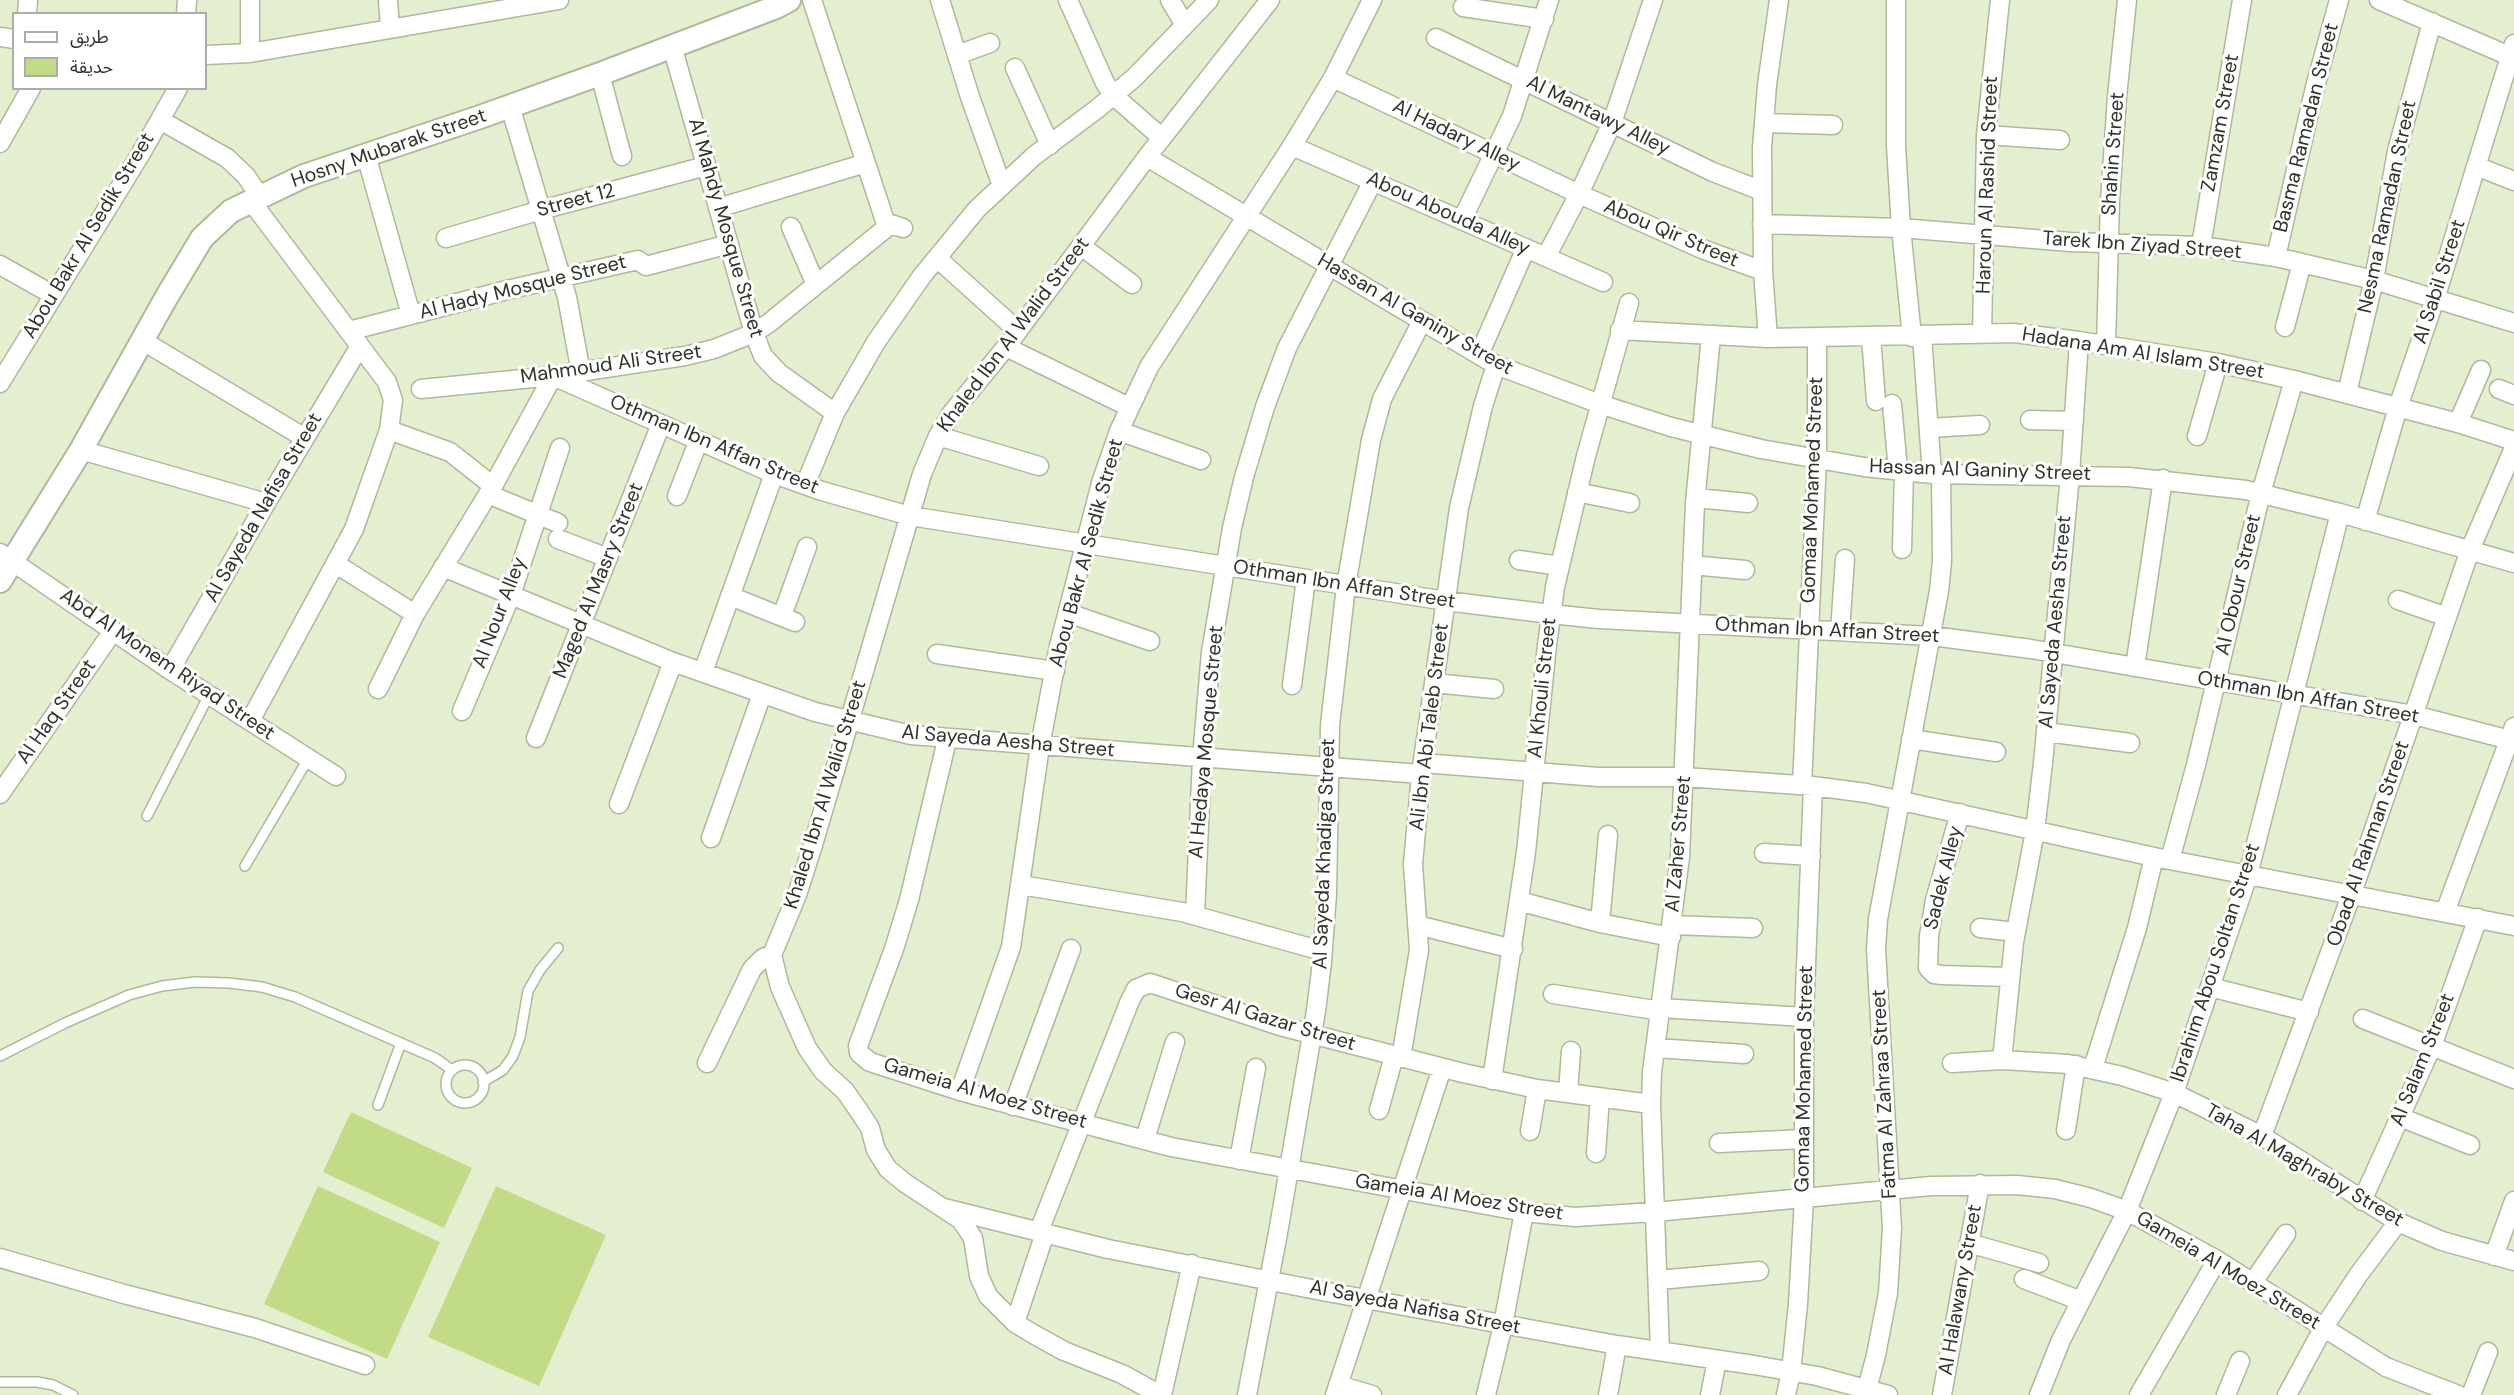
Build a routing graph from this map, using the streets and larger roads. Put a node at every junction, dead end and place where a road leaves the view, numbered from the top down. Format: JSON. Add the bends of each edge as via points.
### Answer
{"nodes":[{"id":1,"x":250,"y":0,"type":"edge"},
{"id":2,"x":388,"y":0,"type":"edge"},
{"id":3,"x":559,"y":0,"type":"edge"},
{"id":4,"x":789,"y":0,"type":"edge"},
{"id":5,"x":812,"y":0,"type":"edge"},
{"id":6,"x":940,"y":0,"type":"edge"},
{"id":7,"x":1068,"y":0,"type":"edge"},
{"id":8,"x":1170,"y":0,"type":"edge"},
{"id":9,"x":1209,"y":0,"type":"edge"},
{"id":10,"x":1270,"y":0,"type":"edge"},
{"id":11,"x":1372,"y":0,"type":"edge"},
{"id":12,"x":1549,"y":0,"type":"edge"},
{"id":13,"x":1653,"y":0,"type":"edge"},
{"id":14,"x":1779,"y":0,"type":"edge"},
{"id":15,"x":1896,"y":0,"type":"edge"},
{"id":16,"x":2000,"y":0,"type":"edge"},
{"id":17,"x":2127,"y":0,"type":"edge"},
{"id":18,"x":2242,"y":0,"type":"edge"},
{"id":19,"x":2339,"y":0,"type":"edge"},
{"id":20,"x":2379,"y":0,"type":"edge"},
{"id":21,"x":474,"y":7,"type":"edge"},
{"id":22,"x":1463,"y":8,"type":"dead end"},
{"id":23,"x":1544,"y":19,"type":"junction"},
{"id":24,"x":2432,"y":22,"type":"junction"},
{"id":25,"x":1185,"y":25,"type":"junction"},
{"id":26,"x":390,"y":29,"type":"junction"},
{"id":27,"x":1436,"y":39,"type":"dead end"},
{"id":28,"x":990,"y":43,"type":"dead end"},
{"id":29,"x":672,"y":46,"type":"junction"},
{"id":30,"x":250,"y":53,"type":"junction"},
{"id":31,"x":2513,"y":53,"type":"edge"},
{"id":32,"x":207,"y":55,"type":"edge"},
{"id":33,"x":957,"y":55,"type":"junction"},
{"id":34,"x":1015,"y":68,"type":"dead end"},
{"id":35,"x":600,"y":74,"type":"junction"},
{"id":36,"x":1333,"y":78,"type":"junction"},
{"id":37,"x":1525,"y":81,"type":"junction"},
{"id":38,"x":30,"y":90,"type":"edge"},
{"id":39,"x":177,"y":90,"type":"edge"},
{"id":40,"x":1113,"y":95,"type":"junction"},
{"id":41,"x":510,"y":106,"type":"junction"},
{"id":42,"x":160,"y":120,"type":"junction"},
{"id":43,"x":1611,"y":123,"type":"junction"},
{"id":44,"x":1765,"y":123,"type":"junction"},
{"id":45,"x":1833,"y":125,"type":"dead end"},
{"id":46,"x":1986,"y":135,"type":"junction"},
{"id":47,"x":1162,"y":138,"type":"junction"},
{"id":48,"x":2060,"y":140,"type":"dead end"},
{"id":49,"x":0,"y":143,"type":"edge"},
{"id":50,"x":1050,"y":145,"type":"junction"},
{"id":51,"x":1292,"y":146,"type":"junction"},
{"id":52,"x":366,"y":155,"type":"junction"},
{"id":53,"x":1495,"y":155,"type":"junction"},
{"id":54,"x":622,"y":156,"type":"dead end"},
{"id":55,"x":1147,"y":157,"type":"junction"},
{"id":56,"x":866,"y":163,"type":"junction"},
{"id":57,"x":706,"y":166,"type":"junction"},
{"id":58,"x":2476,"y":166,"type":"junction"},
{"id":59,"x":1373,"y":181,"type":"junction"},
{"id":60,"x":2514,"y":182,"type":"edge"},
{"id":61,"x":1002,"y":186,"type":"junction"},
{"id":62,"x":1762,"y":191,"type":"junction"},
{"id":63,"x":1579,"y":194,"type":"junction"},
{"id":64,"x":255,"y":199,"type":"junction"},
{"id":65,"x":718,"y":208,"type":"junction"},
{"id":66,"x":541,"y":210,"type":"junction"},
{"id":67,"x":1247,"y":217,"type":"junction"},
{"id":68,"x":1462,"y":220,"type":"junction"},
{"id":69,"x":1762,"y":224,"type":"junction"},
{"id":70,"x":791,"y":227,"type":"dead end"},
{"id":71,"x":1901,"y":228,"type":"junction"},
{"id":72,"x":1984,"y":233,"type":"junction"},
{"id":73,"x":446,"y":238,"type":"dead end"},
{"id":74,"x":729,"y":244,"type":"junction"},
{"id":75,"x":2109,"y":244,"type":"junction"},
{"id":76,"x":1081,"y":246,"type":"junction"},
{"id":77,"x":2201,"y":246,"type":"junction"},
{"id":78,"x":1526,"y":248,"type":"junction"},
{"id":79,"x":1546,"y":257,"type":"junction"},
{"id":80,"x":2276,"y":257,"type":"junction"},
{"id":81,"x":937,"y":258,"type":"junction"},
{"id":82,"x":2302,"y":262,"type":"junction"},
{"id":83,"x":0,"y":265,"type":"edge"},
{"id":84,"x":1329,"y":266,"type":"junction"},
{"id":85,"x":1763,"y":271,"type":"junction"},
{"id":86,"x":561,"y":278,"type":"junction"},
{"id":87,"x":2374,"y":280,"type":"junction"},
{"id":88,"x":1603,"y":282,"type":"dead end"},
{"id":89,"x":1132,"y":284,"type":"dead end"},
{"id":90,"x":816,"y":285,"type":"junction"},
{"id":91,"x":53,"y":295,"type":"junction"},
{"id":92,"x":2435,"y":299,"type":"junction"},
{"id":93,"x":1629,"y":303,"type":"dead end"},
{"id":94,"x":411,"y":315,"type":"junction"},
{"id":95,"x":1422,"y":321,"type":"junction"},
{"id":96,"x":2514,"y":323,"type":"edge"},
{"id":97,"x":2285,"y":327,"type":"dead end"},
{"id":98,"x":1017,"y":330,"type":"junction"},
{"id":99,"x":1620,"y":330,"type":"junction"},
{"id":100,"x":753,"y":333,"type":"junction"},
{"id":101,"x":1983,"y":334,"type":"junction"},
{"id":102,"x":1711,"y":336,"type":"junction"},
{"id":103,"x":1917,"y":336,"type":"junction"},
{"id":104,"x":1872,"y":337,"type":"junction"},
{"id":105,"x":1768,"y":338,"type":"junction"},
{"id":106,"x":1817,"y":338,"type":"junction"},
{"id":107,"x":354,"y":339,"type":"junction"},
{"id":108,"x":143,"y":341,"type":"junction"},
{"id":109,"x":2079,"y":341,"type":"junction"},
{"id":110,"x":2106,"y":345,"type":"junction"},
{"id":111,"x":1006,"y":346,"type":"junction"},
{"id":112,"x":1479,"y":356,"type":"junction"},
{"id":113,"x":2217,"y":363,"type":"junction"},
{"id":114,"x":1496,"y":365,"type":"junction"},
{"id":115,"x":2481,"y":370,"type":"dead end"},
{"id":116,"x":3,"y":372,"type":"edge"},
{"id":117,"x":581,"y":373,"type":"junction"},
{"id":118,"x":553,"y":376,"type":"junction"},
{"id":119,"x":2294,"y":380,"type":"junction"},
{"id":120,"x":421,"y":389,"type":"dead end"},
{"id":121,"x":2347,"y":393,"type":"junction"},
{"id":122,"x":1600,"y":404,"type":"junction"},
{"id":123,"x":1129,"y":407,"type":"junction"},
{"id":124,"x":2398,"y":407,"type":"junction"},
{"id":125,"x":835,"y":413,"type":"junction"},
{"id":126,"x":2030,"y":420,"type":"dead end"},
{"id":127,"x":2074,"y":421,"type":"junction"},
{"id":128,"x":2458,"y":423,"type":"junction"},
{"id":129,"x":661,"y":424,"type":"junction"},
{"id":130,"x":1980,"y":425,"type":"dead end"},
{"id":131,"x":1929,"y":428,"type":"junction"},
{"id":132,"x":389,"y":430,"type":"junction"},
{"id":133,"x":1119,"y":431,"type":"junction"},
{"id":134,"x":1702,"y":435,"type":"junction"},
{"id":135,"x":938,"y":436,"type":"junction"},
{"id":136,"x":2197,"y":436,"type":"dead end"},
{"id":137,"x":305,"y":438,"type":"junction"},
{"id":138,"x":2514,"y":441,"type":"edge"},
{"id":139,"x":698,"y":442,"type":"junction"},
{"id":140,"x":560,"y":448,"type":"dead end"},
{"id":141,"x":2514,"y":448,"type":"edge"},
{"id":142,"x":81,"y":450,"type":"junction"},
{"id":143,"x":1817,"y":459,"type":"junction"},
{"id":144,"x":1201,"y":460,"type":"dead end"},
{"id":145,"x":1039,"y":466,"type":"dead end"},
{"id":146,"x":1901,"y":471,"type":"junction"},
{"id":147,"x":774,"y":474,"type":"junction"},
{"id":148,"x":1937,"y":474,"type":"junction"},
{"id":149,"x":2070,"y":475,"type":"junction"},
{"id":150,"x":2163,"y":479,"type":"junction"},
{"id":151,"x":805,"y":485,"type":"junction"},
{"id":152,"x":491,"y":490,"type":"junction"},
{"id":153,"x":1577,"y":492,"type":"junction"},
{"id":154,"x":2261,"y":494,"type":"junction"},
{"id":155,"x":677,"y":496,"type":"dead end"},
{"id":156,"x":1696,"y":498,"type":"junction"},
{"id":157,"x":266,"y":503,"type":"junction"},
{"id":158,"x":1630,"y":503,"type":"dead end"},
{"id":159,"x":1748,"y":503,"type":"dead end"},
{"id":160,"x":2340,"y":513,"type":"junction"},
{"id":161,"x":536,"y":514,"type":"junction"},
{"id":162,"x":910,"y":516,"type":"junction"},
{"id":163,"x":2365,"y":521,"type":"junction"},
{"id":164,"x":1085,"y":545,"type":"junction"},
{"id":165,"x":807,"y":547,"type":"dead end"},
{"id":166,"x":1902,"y":549,"type":"dead end"},
{"id":167,"x":2470,"y":550,"type":"junction"},
{"id":168,"x":7,"y":557,"type":"edge"},
{"id":169,"x":608,"y":558,"type":"junction"},
{"id":170,"x":1845,"y":559,"type":"dead end"},
{"id":171,"x":1519,"y":560,"type":"dead end"},
{"id":172,"x":2514,"y":563,"type":"edge"},
{"id":173,"x":336,"y":564,"type":"junction"},
{"id":174,"x":1692,"y":565,"type":"junction"},
{"id":175,"x":1226,"y":566,"type":"junction"},
{"id":176,"x":1560,"y":566,"type":"junction"},
{"id":177,"x":443,"y":567,"type":"junction"},
{"id":178,"x":1745,"y":570,"type":"dead end"},
{"id":179,"x":1306,"y":579,"type":"junction"},
{"id":180,"x":0,"y":581,"type":"edge"},
{"id":181,"x":1346,"y":586,"type":"junction"},
{"id":182,"x":511,"y":595,"type":"junction"},
{"id":183,"x":730,"y":596,"type":"junction"},
{"id":184,"x":2398,"y":600,"type":"dead end"},
{"id":185,"x":1446,"y":601,"type":"junction"},
{"id":186,"x":1068,"y":613,"type":"junction"},
{"id":187,"x":415,"y":614,"type":"junction"},
{"id":188,"x":1551,"y":614,"type":"junction"},
{"id":189,"x":2447,"y":616,"type":"junction"},
{"id":190,"x":581,"y":624,"type":"junction"},
{"id":191,"x":1690,"y":624,"type":"junction"},
{"id":192,"x":1808,"y":629,"type":"junction"},
{"id":193,"x":113,"y":631,"type":"junction"},
{"id":194,"x":1840,"y":631,"type":"junction"},
{"id":195,"x":1932,"y":636,"type":"junction"},
{"id":196,"x":1150,"y":641,"type":"dead end"},
{"id":197,"x":936,"y":654,"type":"dead end"},
{"id":198,"x":2052,"y":654,"type":"junction"},
{"id":199,"x":673,"y":662,"type":"junction"},
{"id":200,"x":2135,"y":667,"type":"junction"},
{"id":201,"x":170,"y":670,"type":"junction"},
{"id":202,"x":1055,"y":671,"type":"junction"},
{"id":203,"x":703,"y":672,"type":"junction"},
{"id":204,"x":2217,"y":681,"type":"junction"},
{"id":205,"x":1434,"y":683,"type":"junction"},
{"id":206,"x":1292,"y":685,"type":"dead end"},
{"id":207,"x":378,"y":689,"type":"dead end"},
{"id":208,"x":1494,"y":689,"type":"dead end"},
{"id":209,"x":762,"y":694,"type":"junction"},
{"id":210,"x":2294,"y":694,"type":"junction"},
{"id":211,"x":462,"y":711,"type":"dead end"},
{"id":212,"x":2414,"y":716,"type":"junction"},
{"id":213,"x":250,"y":721,"type":"junction"},
{"id":214,"x":850,"y":721,"type":"junction"},
{"id":215,"x":2046,"y":732,"type":"junction"},
{"id":216,"x":2512,"y":736,"type":"edge"},
{"id":217,"x":536,"y":738,"type":"dead end"},
{"id":218,"x":1911,"y":739,"type":"junction"},
{"id":219,"x":947,"y":740,"type":"junction"},
{"id":220,"x":2130,"y":743,"type":"dead end"},
{"id":221,"x":1040,"y":746,"type":"junction"},
{"id":222,"x":1996,"y":752,"type":"dead end"},
{"id":223,"x":1203,"y":758,"type":"junction"},
{"id":224,"x":1329,"y":767,"type":"junction"},
{"id":225,"x":1422,"y":768,"type":"junction"},
{"id":226,"x":1533,"y":772,"type":"junction"},
{"id":227,"x":336,"y":776,"type":"dead end"},
{"id":228,"x":1685,"y":777,"type":"junction"},
{"id":229,"x":1808,"y":786,"type":"junction"},
{"id":230,"x":0,"y":794,"type":"edge"},
{"id":231,"x":1900,"y":799,"type":"junction"},
{"id":232,"x":619,"y":804,"type":"dead end"},
{"id":233,"x":1960,"y":813,"type":"junction"},
{"id":234,"x":2035,"y":831,"type":"junction"},
{"id":235,"x":1608,"y":835,"type":"dead end"},
{"id":236,"x":711,"y":838,"type":"dead end"},
{"id":237,"x":1764,"y":853,"type":"dead end"},
{"id":238,"x":1810,"y":856,"type":"junction"},
{"id":239,"x":2162,"y":859,"type":"junction"},
{"id":240,"x":2248,"y":875,"type":"junction"},
{"id":241,"x":1021,"y":885,"type":"junction"},
{"id":242,"x":2351,"y":896,"type":"junction"},
{"id":243,"x":1519,"y":901,"type":"junction"},
{"id":244,"x":2445,"y":912,"type":"junction"},
{"id":245,"x":1195,"y":915,"type":"junction"},
{"id":246,"x":2478,"y":918,"type":"junction"},
{"id":247,"x":1600,"y":923,"type":"junction"},
{"id":248,"x":1417,"y":925,"type":"junction"},
{"id":249,"x":2514,"y":926,"type":"edge"},
{"id":250,"x":1753,"y":927,"type":"dead end"},
{"id":251,"x":1980,"y":928,"type":"dead end"},
{"id":252,"x":1671,"y":931,"type":"junction"},
{"id":253,"x":2016,"y":932,"type":"junction"},
{"id":254,"x":1071,"y":949,"type":"dead end"},
{"id":255,"x":1513,"y":949,"type":"junction"},
{"id":256,"x":1322,"y":951,"type":"junction"},
{"id":257,"x":772,"y":955,"type":"junction"},
{"id":258,"x":2009,"y":977,"type":"junction"},
{"id":259,"x":2210,"y":987,"type":"junction"},
{"id":260,"x":1553,"y":994,"type":"dead end"},
{"id":261,"x":1661,"y":1010,"type":"junction"},
{"id":262,"x":2309,"y":1012,"type":"junction"},
{"id":263,"x":1804,"y":1017,"type":"junction"},
{"id":264,"x":2363,"y":1019,"type":"dead end"},
{"id":265,"x":1311,"y":1034,"type":"junction"},
{"id":266,"x":1175,"y":1042,"type":"dead end"},
{"id":267,"x":2432,"y":1046,"type":"junction"},
{"id":268,"x":1656,"y":1048,"type":"junction"},
{"id":269,"x":1571,"y":1051,"type":"dead end"},
{"id":270,"x":1744,"y":1054,"type":"dead end"},
{"id":271,"x":1398,"y":1057,"type":"junction"},
{"id":272,"x":2002,"y":1060,"type":"junction"},
{"id":273,"x":707,"y":1063,"type":"dead end"},
{"id":274,"x":1952,"y":1063,"type":"dead end"},
{"id":275,"x":2085,"y":1066,"type":"junction"},
{"id":276,"x":1256,"y":1068,"type":"dead end"},
{"id":277,"x":1442,"y":1068,"type":"junction"},
{"id":278,"x":2514,"y":1079,"type":"edge"},
{"id":279,"x":1492,"y":1080,"type":"junction"},
{"id":280,"x":1537,"y":1089,"type":"junction"},
{"id":281,"x":960,"y":1091,"type":"junction"},
{"id":282,"x":1568,"y":1093,"type":"junction"},
{"id":283,"x":2174,"y":1093,"type":"junction"},
{"id":284,"x":1600,"y":1098,"type":"junction"},
{"id":285,"x":1651,"y":1104,"type":"junction"},
{"id":286,"x":1013,"y":1106,"type":"junction"},
{"id":287,"x":1379,"y":1110,"type":"dead end"},
{"id":288,"x":2400,"y":1117,"type":"junction"},
{"id":289,"x":1082,"y":1122,"type":"junction"},
{"id":290,"x":1530,"y":1131,"type":"dead end"},
{"id":291,"x":2066,"y":1131,"type":"dead end"},
{"id":292,"x":2262,"y":1136,"type":"junction"},
{"id":293,"x":1804,"y":1139,"type":"junction"},
{"id":294,"x":1145,"y":1140,"type":"junction"},
{"id":295,"x":1719,"y":1143,"type":"dead end"},
{"id":296,"x":2470,"y":1145,"type":"dead end"},
{"id":297,"x":1596,"y":1153,"type":"dead end"},
{"id":298,"x":1239,"y":1160,"type":"junction"},
{"id":299,"x":1289,"y":1169,"type":"junction"},
{"id":300,"x":1980,"y":1184,"type":"junction"},
{"id":301,"x":1891,"y":1188,"type":"junction"},
{"id":302,"x":1402,"y":1190,"type":"junction"},
{"id":303,"x":1804,"y":1198,"type":"junction"},
{"id":304,"x":2362,"y":1201,"type":"junction"},
{"id":305,"x":2514,"y":1201,"type":"edge"},
{"id":306,"x":944,"y":1208,"type":"junction"},
{"id":307,"x":2127,"y":1211,"type":"junction"},
{"id":308,"x":1524,"y":1212,"type":"junction"},
{"id":309,"x":1655,"y":1212,"type":"junction"},
{"id":310,"x":2398,"y":1222,"type":"junction"},
{"id":311,"x":1042,"y":1232,"type":"junction"},
{"id":312,"x":2286,"y":1234,"type":"dead end"},
{"id":313,"x":1969,"y":1244,"type":"junction"},
{"id":314,"x":2493,"y":1256,"type":"junction"},
{"id":315,"x":0,"y":1258,"type":"edge"},
{"id":316,"x":2217,"y":1260,"type":"junction"},
{"id":317,"x":2514,"y":1261,"type":"edge"},
{"id":318,"x":2039,"y":1263,"type":"dead end"},
{"id":319,"x":1192,"y":1264,"type":"junction"},
{"id":320,"x":1759,"y":1271,"type":"dead end"},
{"id":321,"x":2024,"y":1279,"type":"dead end"},
{"id":322,"x":1269,"y":1280,"type":"junction"},
{"id":323,"x":1658,"y":1280,"type":"junction"},
{"id":324,"x":2253,"y":1282,"type":"junction"},
{"id":325,"x":1366,"y":1300,"type":"junction"},
{"id":326,"x":2081,"y":1301,"type":"junction"},
{"id":327,"x":1015,"y":1323,"type":"junction"},
{"id":328,"x":1503,"y":1325,"type":"junction"},
{"id":329,"x":2324,"y":1327,"type":"junction"},
{"id":330,"x":1617,"y":1345,"type":"junction"},
{"id":331,"x":1660,"y":1351,"type":"junction"},
{"id":332,"x":2488,"y":1352,"type":"dead end"},
{"id":333,"x":1717,"y":1360,"type":"junction"},
{"id":334,"x":2240,"y":1361,"type":"dead end"},
{"id":335,"x":364,"y":1365,"type":"dead end"},
{"id":336,"x":1791,"y":1372,"type":"junction"},
{"id":337,"x":1840,"y":1389,"type":"edge"},
{"id":338,"x":1867,"y":1389,"type":"junction"},
{"id":339,"x":1337,"y":1390,"type":"edge"},
{"id":340,"x":1161,"y":1395,"type":"edge"},
{"id":341,"x":1247,"y":1395,"type":"edge"},
{"id":342,"x":1372,"y":1395,"type":"edge"},
{"id":343,"x":1486,"y":1395,"type":"edge"},
{"id":344,"x":1608,"y":1395,"type":"edge"},
{"id":345,"x":1710,"y":1395,"type":"edge"},
{"id":346,"x":1786,"y":1395,"type":"edge"},
{"id":347,"x":1888,"y":1395,"type":"edge"},
{"id":348,"x":1942,"y":1395,"type":"edge"},
{"id":349,"x":2039,"y":1395,"type":"edge"},
{"id":350,"x":2139,"y":1395,"type":"edge"},
{"id":351,"x":2226,"y":1395,"type":"edge"},
{"id":352,"x":2287,"y":1395,"type":"edge"},
{"id":353,"x":2458,"y":1395,"type":"edge"},
{"id":354,"x":2471,"y":1395,"type":"edge"}],
"edges":[{"from":1,"to":30,"type":"street"},
{"from":2,"to":26,"type":"street"},
{"from":3,"to":21,"type":"street"},
{"from":4,"to":29,"type":"street","name":"Hosny Mubarak Street"},
{"from":5,"to":56,"type":"street"},
{"from":6,"to":33,"type":"street"},
{"from":7,"to":40,"type":"street"},
{"from":8,"to":25,"type":"street"},
{"from":9,"to":25,"type":"street"},
{"from":10,"to":47,"type":"street","name":"Khaled Ibn Al Walid Street"},
{"from":11,"to":36,"type":"street","name":"Abou Bakr Al Sedik Street"},
{"from":12,"to":23,"type":"street"},
{"from":13,"to":43,"type":"street"},
{"from":14,"to":44,"type":"street"},
{"from":15,"to":71,"type":"street","name":"Fatma Al Zahraa Street","via":[[1896,146]]},
{"from":16,"to":46,"type":"street","name":"Haroun Al Rashid Street"},
{"from":17,"to":75,"type":"street","name":"Shahin Street"},
{"from":18,"to":77,"type":"street","name":"Zamzam Street"},
{"from":19,"to":80,"type":"street","name":"Basma Ramadan Street"},
{"from":20,"to":24,"type":"street"},
{"from":21,"to":26,"type":"street"},
{"from":22,"to":23,"type":"street"},
{"from":23,"to":37,"type":"street"},
{"from":24,"to":31,"type":"street"},
{"from":24,"to":87,"type":"street","name":"Nesma Ramadan Street","via":[[2397,151]]},
{"from":25,"to":40,"type":"street"},
{"from":26,"to":30,"type":"street"},
{"from":27,"to":37,"type":"street","name":"Al Mantawy Alley"},
{"from":28,"to":33,"type":"street"},
{"from":29,"to":35,"type":"street","name":"Hosny Mubarak Street"},
{"from":29,"to":57,"type":"street","name":"Al Mahdy Mosque Street"},
{"from":30,"to":32,"type":"street"},
{"from":31,"to":58,"type":"street","name":"Al Sabil Street"},
{"from":33,"to":61,"type":"street"},
{"from":34,"to":50,"type":"street"},
{"from":35,"to":41,"type":"street","name":"Hosny Mubarak Street"},
{"from":35,"to":54,"type":"street"},
{"from":36,"to":51,"type":"street","name":"Abou Bakr Al Sedik Street"},
{"from":36,"to":53,"type":"street","name":"Al Hadary Alley"},
{"from":37,"to":43,"type":"street","name":"Al Mantawy Alley"},
{"from":37,"to":53,"type":"street"},
{"from":38,"to":49,"type":"street"},
{"from":39,"to":42,"type":"street","name":"Abou Bakr Al Sedik Street"},
{"from":40,"to":47,"type":"street"},
{"from":40,"to":50,"type":"street"},
{"from":41,"to":52,"type":"street","name":"Hosny Mubarak Street"},
{"from":41,"to":66,"type":"street"},
{"from":42,"to":64,"type":"street","via":[[227,158],[246,176]]},
{"from":42,"to":91,"type":"street","name":"Abou Bakr Al Sedik Street"},
{"from":43,"to":62,"type":"street","name":"Al Mantawy Alley"},
{"from":43,"to":63,"type":"street"},
{"from":44,"to":45,"type":"street"},
{"from":44,"to":62,"type":"street"},
{"from":46,"to":48,"type":"street"},
{"from":46,"to":72,"type":"street","name":"Haroun Al Rashid Street"},
{"from":47,"to":55,"type":"street","name":"Khaled Ibn Al Walid Street"},
{"from":50,"to":61,"type":"street"},
{"from":51,"to":59,"type":"street","name":"Abou Abouda Alley"},
{"from":51,"to":67,"type":"street","name":"Abou Bakr Al Sedik Street"},
{"from":52,"to":64,"type":"street","name":"Hosny Mubarak Street","via":[[304,176]]},
{"from":52,"to":94,"type":"street"},
{"from":53,"to":63,"type":"street","name":"Al Hadary Alley"},
{"from":53,"to":68,"type":"street"},
{"from":55,"to":67,"type":"street","name":"Hassan Al Ganiny Street"},
{"from":55,"to":76,"type":"street","name":"Khaled Ibn Al Walid Street"},
{"from":56,"to":65,"type":"street"},
{"from":56,"to":90,"type":"street","name":"Mahmoud Ali Street","via":[[895,227]]},
{"from":57,"to":65,"type":"street","name":"Al Mahdy Mosque Street"},
{"from":57,"to":66,"type":"street","name":"Street 12"},
{"from":58,"to":60,"type":"street"},
{"from":58,"to":92,"type":"street","name":"Al Sabil Street"},
{"from":59,"to":68,"type":"street","name":"Abou Abouda Alley"},
{"from":59,"to":84,"type":"street","name":"Al Hedaya Mosque Street"},
{"from":61,"to":81,"type":"street","via":[[977,209]]},
{"from":62,"to":69,"type":"street"},
{"from":63,"to":79,"type":"street"},
{"from":63,"to":85,"type":"street","name":"Abou Qir Street","via":[[1702,249]]},
{"from":64,"to":107,"type":"street"},
{"from":64,"to":108,"type":"street","name":"Hosny Mubarak Street","via":[[231,211],[202,238]]},
{"from":65,"to":74,"type":"street","name":"Al Mahdy Mosque Street"},
{"from":66,"to":73,"type":"street","name":"Street 12"},
{"from":66,"to":86,"type":"street"},
{"from":67,"to":84,"type":"street","name":"Hassan Al Ganiny Street"},
{"from":67,"to":123,"type":"street","name":"Abou Bakr Al Sedik Street","via":[[1149,367]]},
{"from":68,"to":78,"type":"street","name":"Abou Abouda Alley"},
{"from":69,"to":71,"type":"street","name":"Tarek Ibn Ziyad Street"},
{"from":69,"to":85,"type":"street"},
{"from":70,"to":90,"type":"street"},
{"from":71,"to":72,"type":"street","name":"Tarek Ibn Ziyad Street"},
{"from":71,"to":103,"type":"street","name":"Fatma Al Zahraa Street"},
{"from":72,"to":75,"type":"street","name":"Tarek Ibn Ziyad Street"},
{"from":72,"to":101,"type":"street","name":"Haroun Al Rashid Street"},
{"from":74,"to":86,"type":"street","name":"Al Hady Mosque Street","via":[[646,266],[638,260]]},
{"from":74,"to":100,"type":"street","name":"Al Mahdy Mosque Street"},
{"from":75,"to":77,"type":"street","name":"Tarek Ibn Ziyad Street"},
{"from":75,"to":110,"type":"street","name":"Shahin Street"},
{"from":76,"to":89,"type":"street"},
{"from":76,"to":98,"type":"street","name":"Khaled Ibn Al Walid Street"},
{"from":77,"to":80,"type":"street","name":"Tarek Ibn Ziyad Street"},
{"from":78,"to":79,"type":"street","name":"Abou Abouda Alley"},
{"from":78,"to":112,"type":"street"},
{"from":79,"to":88,"type":"street","name":"Abou Abouda Alley"},
{"from":80,"to":82,"type":"street","name":"Tarek Ibn Ziyad Street"},
{"from":81,"to":98,"type":"street"},
{"from":81,"to":125,"type":"street","via":[[876,342]]},
{"from":82,"to":87,"type":"street","name":"Tarek Ibn Ziyad Street"},
{"from":82,"to":97,"type":"street"},
{"from":83,"to":91,"type":"street"},
{"from":84,"to":95,"type":"street","name":"Hassan Al Ganiny Street"},
{"from":84,"to":175,"type":"street","name":"Al Hedaya Mosque Street","via":[[1287,348],[1265,407],[1248,462]]},
{"from":85,"to":105,"type":"street"},
{"from":86,"to":94,"type":"street","name":"Al Hady Mosque Street"},
{"from":86,"to":117,"type":"street"},
{"from":87,"to":92,"type":"street","name":"Tarek Ibn Ziyad Street"},
{"from":87,"to":121,"type":"street","name":"Nesma Ramadan Street"},
{"from":90,"to":100,"type":"street","name":"Mahmoud Ali Street"},
{"from":91,"to":116,"type":"street","name":"Abou Bakr Al Sedik Street"},
{"from":92,"to":96,"type":"street","name":"Tarek Ibn Ziyad Street"},
{"from":92,"to":124,"type":"street","name":"Al Sabil Street"},
{"from":93,"to":99,"type":"street","name":"Al Khouli Street"},
{"from":94,"to":107,"type":"street","name":"Al Hady Mosque Street"},
{"from":95,"to":112,"type":"street","name":"Hassan Al Ganiny Street"},
{"from":95,"to":181,"type":"street","name":"Al Sayeda Khadiga Street","via":[[1382,399],[1371,440]]},
{"from":98,"to":111,"type":"street","name":"Khaled Ibn Al Walid Street"},
{"from":99,"to":102,"type":"street","name":"Hadana Am Al Islam Street"},
{"from":99,"to":122,"type":"street","name":"Al Khouli Street"},
{"from":100,"to":117,"type":"street","name":"Mahmoud Ali Street","via":[[685,356]]},
{"from":100,"to":125,"type":"street","name":"Al Mahdy Mosque Street","via":[[763,356],[779,373]]},
{"from":101,"to":103,"type":"street","name":"Hadana Am Al Islam Street"},
{"from":101,"to":109,"type":"street","name":"Hadana Am Al Islam Street","via":[[2014,333]]},
{"from":102,"to":105,"type":"street","name":"Hadana Am Al Islam Street"},
{"from":102,"to":134,"type":"street","name":"Al Zaher Street"},
{"from":103,"to":104,"type":"street","name":"Hadana Am Al Islam Street"},
{"from":103,"to":131,"type":"street","name":"Fatma Al Zahraa Street"},
{"from":104,"to":106,"type":"street","name":"Hadana Am Al Islam Street"},
{"from":104,"to":146,"type":"street"},
{"from":105,"to":106,"type":"street","name":"Hadana Am Al Islam Street"},
{"from":106,"to":143,"type":"street","name":"Gomaa Mohamed Street"},
{"from":107,"to":132,"type":"street","via":[[387,382],[393,400]]},
{"from":107,"to":137,"type":"street","name":"Al Sayeda Nafisa Street"},
{"from":108,"to":137,"type":"street"},
{"from":108,"to":142,"type":"street","name":"Hosny Mubarak Street"},
{"from":109,"to":110,"type":"street","name":"Hadana Am Al Islam Street"},
{"from":109,"to":127,"type":"street","name":"Al Sayeda Aesha Street"},
{"from":110,"to":113,"type":"street","name":"Hadana Am Al Islam Street"},
{"from":111,"to":123,"type":"street"},
{"from":111,"to":135,"type":"street","name":"Khaled Ibn Al Walid Street"},
{"from":112,"to":114,"type":"street","name":"Hassan Al Ganiny Street"},
{"from":113,"to":119,"type":"street","name":"Hadana Am Al Islam Street"},
{"from":113,"to":136,"type":"street"},
{"from":114,"to":122,"type":"street","name":"Hassan Al Ganiny Street"},
{"from":114,"to":185,"type":"street","name":"Ali Ibn Abi Taleb Street","via":[[1459,508]]},
{"from":115,"to":128,"type":"street"},
{"from":117,"to":118,"type":"street","name":"Mahmoud Ali Street"},
{"from":118,"to":120,"type":"street","name":"Mahmoud Ali Street"},
{"from":118,"to":129,"type":"street","name":"Othman Ibn Affan Street"},
{"from":118,"to":152,"type":"street"},
{"from":119,"to":121,"type":"street","name":"Hadana Am Al Islam Street"},
{"from":119,"to":154,"type":"street","name":"Al Obour Street"},
{"from":121,"to":124,"type":"street","name":"Hadana Am Al Islam Street"},
{"from":122,"to":134,"type":"street","name":"Hassan Al Ganiny Street"},
{"from":122,"to":153,"type":"street","name":"Al Khouli Street"},
{"from":123,"to":133,"type":"street","name":"Abou Bakr Al Sedik Street"},
{"from":124,"to":128,"type":"street","name":"Hadana Am Al Islam Street"},
{"from":124,"to":163,"type":"street","name":"Al Sabil Street"},
{"from":125,"to":151,"type":"street"},
{"from":126,"to":127,"type":"street"},
{"from":127,"to":149,"type":"street","name":"Al Sayeda Aesha Street"},
{"from":128,"to":138,"type":"street","name":"Hadana Am Al Islam Street"},
{"from":129,"to":139,"type":"street","name":"Othman Ibn Affan Street"},
{"from":129,"to":169,"type":"street","name":"Maged Al Masry Street"},
{"from":130,"to":131,"type":"street"},
{"from":131,"to":148,"type":"street","name":"Fatma Al Zahraa Street"},
{"from":132,"to":152,"type":"street","via":[[450,452]]},
{"from":132,"to":173,"type":"street","via":[[354,529]]},
{"from":133,"to":144,"type":"street"},
{"from":133,"to":164,"type":"street","name":"Abou Bakr Al Sedik Street"},
{"from":134,"to":143,"type":"street","name":"Hassan Al Ganiny Street"},
{"from":134,"to":156,"type":"street","name":"Al Zaher Street"},
{"from":135,"to":145,"type":"street"},
{"from":135,"to":162,"type":"street","name":"Khaled Ibn Al Walid Street"},
{"from":137,"to":157,"type":"street","name":"Al Sayeda Nafisa Street"},
{"from":139,"to":147,"type":"street","name":"Othman Ibn Affan Street"},
{"from":139,"to":155,"type":"street"},
{"from":140,"to":161,"type":"street","name":"Al Nour Alley"},
{"from":141,"to":167,"type":"street","name":"Obad Al Rahman Street"},
{"from":142,"to":157,"type":"street"},
{"from":142,"to":168,"type":"street","name":"Hosny Mubarak Street"},
{"from":143,"to":146,"type":"street","name":"Hassan Al Ganiny Street"},
{"from":143,"to":192,"type":"street","name":"Gomaa Mohamed Street"},
{"from":146,"to":148,"type":"street","name":"Hassan Al Ganiny Street"},
{"from":146,"to":166,"type":"street"},
{"from":147,"to":151,"type":"street","name":"Othman Ibn Affan Street"},
{"from":147,"to":183,"type":"street"},
{"from":148,"to":149,"type":"street","name":"Hassan Al Ganiny Street"},
{"from":148,"to":195,"type":"street","name":"Fatma Al Zahraa Street","via":[[1942,561]]},
{"from":149,"to":150,"type":"street","name":"Hassan Al Ganiny Street"},
{"from":149,"to":198,"type":"street","name":"Al Sayeda Aesha Street"},
{"from":150,"to":154,"type":"street","name":"Hassan Al Ganiny Street"},
{"from":150,"to":200,"type":"street"},
{"from":151,"to":162,"type":"street","name":"Othman Ibn Affan Street"},
{"from":152,"to":161,"type":"street"},
{"from":152,"to":177,"type":"street"},
{"from":153,"to":158,"type":"street"},
{"from":153,"to":176,"type":"street","name":"Al Khouli Street"},
{"from":154,"to":160,"type":"street","name":"Hassan Al Ganiny Street"},
{"from":154,"to":204,"type":"street","name":"Al Obour Street"},
{"from":156,"to":159,"type":"street"},
{"from":156,"to":174,"type":"street","name":"Al Zaher Street"},
{"from":157,"to":201,"type":"street","name":"Al Sayeda Nafisa Street"},
{"from":160,"to":163,"type":"street","name":"Hassan Al Ganiny Street"},
{"from":160,"to":210,"type":"street","name":"Ibrahim Abou Soltan Street"},
{"from":161,"to":169,"type":"street","via":[[558,531]]},
{"from":161,"to":182,"type":"street","name":"Al Nour Alley"},
{"from":162,"to":164,"type":"street","name":"Othman Ibn Affan Street"},
{"from":162,"to":214,"type":"street","name":"Khaled Ibn Al Walid Street"},
{"from":163,"to":167,"type":"street","name":"Hassan Al Ganiny Street"},
{"from":164,"to":175,"type":"street","name":"Othman Ibn Affan Street"},
{"from":164,"to":186,"type":"street","name":"Abou Bakr Al Sedik Street"},
{"from":165,"to":183,"type":"street","via":[[788,619]]},
{"from":167,"to":172,"type":"street","name":"Hassan Al Ganiny Street"},
{"from":167,"to":189,"type":"street","name":"Obad Al Rahman Street"},
{"from":168,"to":180,"type":"street","name":"Hosny Mubarak Street"},
{"from":168,"to":193,"type":"street","name":"Abd Al Monem Riyad Street"},
{"from":169,"to":190,"type":"street","name":"Maged Al Masry Street"},
{"from":170,"to":194,"type":"street"},
{"from":171,"to":176,"type":"street"},
{"from":173,"to":187,"type":"street"},
{"from":173,"to":213,"type":"street"},
{"from":174,"to":178,"type":"street"},
{"from":174,"to":191,"type":"street","name":"Al Zaher Street"},
{"from":175,"to":179,"type":"street","name":"Othman Ibn Affan Street"},
{"from":175,"to":223,"type":"street","name":"Al Hedaya Mosque Street","via":[[1211,652]]},
{"from":176,"to":188,"type":"street","name":"Al Khouli Street"},
{"from":177,"to":182,"type":"street","name":"Al Sayeda Aesha Street"},
{"from":177,"to":187,"type":"street"},
{"from":179,"to":181,"type":"street","name":"Othman Ibn Affan Street"},
{"from":179,"to":206,"type":"street"},
{"from":181,"to":185,"type":"street","name":"Othman Ibn Affan Street"},
{"from":181,"to":224,"type":"street","name":"Al Sayeda Khadiga Street"},
{"from":182,"to":190,"type":"street","name":"Al Sayeda Aesha Street"},
{"from":182,"to":211,"type":"street","name":"Al Nour Alley"},
{"from":183,"to":203,"type":"street"},
{"from":184,"to":189,"type":"street"},
{"from":185,"to":188,"type":"street","name":"Othman Ibn Affan Street"},
{"from":185,"to":205,"type":"street","name":"Ali Ibn Abi Taleb Street"},
{"from":186,"to":196,"type":"street"},
{"from":186,"to":202,"type":"street","name":"Abou Bakr Al Sedik Street"},
{"from":187,"to":207,"type":"street"},
{"from":188,"to":191,"type":"street","name":"Othman Ibn Affan Street"},
{"from":188,"to":226,"type":"street","name":"Al Khouli Street"},
{"from":189,"to":212,"type":"street","name":"Obad Al Rahman Street"},
{"from":190,"to":199,"type":"street","name":"Al Sayeda Aesha Street"},
{"from":190,"to":217,"type":"street","name":"Maged Al Masry Street"},
{"from":191,"to":192,"type":"street","name":"Othman Ibn Affan Street"},
{"from":191,"to":228,"type":"street","name":"Al Zaher Street"},
{"from":192,"to":194,"type":"street","name":"Othman Ibn Affan Street"},
{"from":192,"to":229,"type":"street","name":"Gomaa Mohamed Street"},
{"from":193,"to":201,"type":"street","name":"Abd Al Monem Riyad Street"},
{"from":193,"to":230,"type":"street","name":"Al Haq Street"},
{"from":194,"to":195,"type":"street","name":"Othman Ibn Affan Street"},
{"from":195,"to":198,"type":"street","name":"Othman Ibn Affan Street"},
{"from":195,"to":218,"type":"street","name":"Fatma Al Zahraa Street"},
{"from":197,"to":202,"type":"street"},
{"from":198,"to":200,"type":"street","name":"Othman Ibn Affan Street"},
{"from":198,"to":215,"type":"street","name":"Al Sayeda Aesha Street"},
{"from":199,"to":203,"type":"street","name":"Al Sayeda Aesha Street"},
{"from":199,"to":232,"type":"street"},
{"from":200,"to":204,"type":"street","name":"Othman Ibn Affan Street"},
{"from":201,"to":213,"type":"street","name":"Abd Al Monem Riyad Street"},
{"from":202,"to":221,"type":"street","name":"Abou Bakr Al Sedik Street"},
{"from":203,"to":209,"type":"street","name":"Al Sayeda Aesha Street"},
{"from":204,"to":210,"type":"street","name":"Othman Ibn Affan Street"},
{"from":204,"to":239,"type":"street","name":"Al Obour Street"},
{"from":205,"to":208,"type":"street"},
{"from":205,"to":225,"type":"street","name":"Ali Ibn Abi Taleb Street"},
{"from":209,"to":214,"type":"street","name":"Al Sayeda Aesha Street"},
{"from":209,"to":236,"type":"street"},
{"from":210,"to":212,"type":"street","name":"Othman Ibn Affan Street"},
{"from":210,"to":240,"type":"street","name":"Ibrahim Abou Soltan Street"},
{"from":212,"to":216,"type":"street","name":"Othman Ibn Affan Street"},
{"from":212,"to":242,"type":"street","name":"Obad Al Rahman Street"},
{"from":213,"to":227,"type":"street","name":"Abd Al Monem Riyad Street"},
{"from":214,"to":219,"type":"street","name":"Al Sayeda Aesha Street"},
{"from":214,"to":257,"type":"street","name":"Khaled Ibn Al Walid Street","via":[[797,895]]},
{"from":215,"to":220,"type":"street"},
{"from":215,"to":234,"type":"street","name":"Al Sayeda Aesha Street"},
{"from":216,"to":244,"type":"street"},
{"from":218,"to":222,"type":"street"},
{"from":218,"to":231,"type":"street","name":"Fatma Al Zahraa Street"},
{"from":219,"to":221,"type":"street","name":"Al Sayeda Aesha Street"},
{"from":219,"to":281,"type":"street","name":"Gameia Al Moez Street","via":[[906,908],[858,1046],[859,1053],[870,1062]]},
{"from":221,"to":223,"type":"street","name":"Al Sayeda Aesha Street"},
{"from":221,"to":241,"type":"street","name":"Abou Bakr Al Sedik Street"},
{"from":223,"to":224,"type":"street","name":"Al Sayeda Aesha Street"},
{"from":223,"to":245,"type":"street","name":"Al Hedaya Mosque Street"},
{"from":224,"to":225,"type":"street","name":"Al Sayeda Aesha Street"},
{"from":224,"to":256,"type":"street","name":"Al Sayeda Khadiga Street"},
{"from":225,"to":226,"type":"street","name":"Al Sayeda Aesha Street"},
{"from":225,"to":248,"type":"street","name":"Ali Ibn Abi Taleb Street","via":[[1413,864]]},
{"from":226,"to":228,"type":"street","name":"Al Sayeda Aesha Street"},
{"from":226,"to":243,"type":"street","name":"Al Khouli Street"},
{"from":228,"to":229,"type":"street","name":"Al Sayeda Aesha Street"},
{"from":228,"to":252,"type":"street","name":"Al Zaher Street"},
{"from":229,"to":231,"type":"street","name":"Al Sayeda Aesha Street"},
{"from":229,"to":238,"type":"street","name":"Gomaa Mohamed Street"},
{"from":231,"to":233,"type":"street","name":"Al Sayeda Aesha Street"},
{"from":231,"to":301,"type":"street","name":"Fatma Al Zahraa Street","via":[[1882,887],[1876,949]]},
{"from":233,"to":234,"type":"street","name":"Al Sayeda Aesha Street"},
{"from":233,"to":258,"type":"street","name":"Sadek Alley","via":[[1935,900],[1928,968],[1942,975]]},
{"from":234,"to":239,"type":"street","name":"Al Sayeda Aesha Street"},
{"from":234,"to":253,"type":"street","name":"Al Sayeda Aesha Street"},
{"from":235,"to":247,"type":"street"},
{"from":237,"to":238,"type":"street"},
{"from":238,"to":263,"type":"street","name":"Gomaa Mohamed Street"},
{"from":239,"to":240,"type":"street","name":"Al Sayeda Aesha Street"},
{"from":239,"to":275,"type":"street","name":"Al Obour Street"},
{"from":240,"to":242,"type":"street","name":"Al Sayeda Aesha Street"},
{"from":240,"to":259,"type":"street","name":"Ibrahim Abou Soltan Street"},
{"from":241,"to":245,"type":"street"},
{"from":241,"to":281,"type":"street","name":"Abou Bakr Al Sedik Street","via":[[1011,947]]},
{"from":242,"to":244,"type":"street","name":"Al Sayeda Aesha Street"},
{"from":242,"to":262,"type":"street","name":"Obad Al Rahman Street"},
{"from":243,"to":247,"type":"street"},
{"from":243,"to":255,"type":"street","name":"Al Khouli Street"},
{"from":244,"to":246,"type":"street","name":"Al Sayeda Aesha Street"},
{"from":245,"to":256,"type":"street"},
{"from":246,"to":249,"type":"street","name":"Al Sayeda Aesha Street"},
{"from":246,"to":267,"type":"street","name":"Al Salam Street"},
{"from":247,"to":252,"type":"street"},
{"from":248,"to":255,"type":"street"},
{"from":248,"to":271,"type":"street","name":"Ali Ibn Abi Taleb Street","via":[[1417,970]]},
{"from":250,"to":252,"type":"street"},
{"from":251,"to":253,"type":"street"},
{"from":252,"to":261,"type":"street","name":"Al Zaher Street"},
{"from":253,"to":258,"type":"street","name":"Al Sayeda Aesha Street"},
{"from":254,"to":286,"type":"street"},
{"from":255,"to":279,"type":"street","name":"Al Khouli Street"},
{"from":256,"to":265,"type":"street","name":"Al Sayeda Khadiga Street"},
{"from":257,"to":273,"type":"street","via":[[752,969]]},
{"from":257,"to":306,"type":"street","via":[[780,987],[807,1048],[859,1111],[888,1169]]},
{"from":258,"to":272,"type":"street","name":"Al Sayeda Aesha Street"},
{"from":259,"to":262,"type":"street"},
{"from":259,"to":283,"type":"street","name":"Ibrahim Abou Soltan Street"},
{"from":260,"to":261,"type":"street"},
{"from":261,"to":263,"type":"street"},
{"from":261,"to":268,"type":"street","name":"Al Zaher Street"},
{"from":262,"to":292,"type":"street","name":"Obad Al Rahman Street"},
{"from":263,"to":293,"type":"street","name":"Gomaa Mohamed Street"},
{"from":264,"to":267,"type":"street"},
{"from":265,"to":271,"type":"street","name":"Gesr Al Gazar Street"},
{"from":265,"to":289,"type":"street","name":"Gesr Al Gazar Street","via":[[1150,983],[1136,989],[1129,1003]]},
{"from":265,"to":299,"type":"street","name":"Al Sayeda Khadiga Street"},
{"from":266,"to":294,"type":"street"},
{"from":267,"to":278,"type":"street"},
{"from":267,"to":288,"type":"street","name":"Al Salam Street"},
{"from":268,"to":270,"type":"street"},
{"from":268,"to":285,"type":"street","name":"Al Zaher Street"},
{"from":269,"to":282,"type":"street"},
{"from":271,"to":277,"type":"street","name":"Gesr Al Gazar Street"},
{"from":271,"to":287,"type":"street","name":"Ali Ibn Abi Taleb Street"},
{"from":272,"to":274,"type":"street","name":"Taha Al Maghraby Street"},
{"from":272,"to":275,"type":"street","name":"Taha Al Maghraby Street"},
{"from":275,"to":283,"type":"street","name":"Taha Al Maghraby Street"},
{"from":275,"to":291,"type":"street","name":"Al Obour Street"},
{"from":276,"to":298,"type":"street"},
{"from":277,"to":279,"type":"street","name":"Gesr Al Gazar Street"},
{"from":277,"to":302,"type":"street"},
{"from":279,"to":280,"type":"street","name":"Gesr Al Gazar Street"},
{"from":280,"to":282,"type":"street","name":"Gesr Al Gazar Street"},
{"from":280,"to":290,"type":"street"},
{"from":281,"to":286,"type":"street","name":"Gameia Al Moez Street"},
{"from":282,"to":284,"type":"street","name":"Gesr Al Gazar Street"},
{"from":283,"to":292,"type":"street","name":"Taha Al Maghraby Street"},
{"from":283,"to":307,"type":"street","name":"Ibrahim Abou Soltan Street"},
{"from":284,"to":285,"type":"street","name":"Gesr Al Gazar Street"},
{"from":284,"to":297,"type":"street"},
{"from":285,"to":309,"type":"street","name":"Al Zaher Street"},
{"from":286,"to":289,"type":"street","name":"Gameia Al Moez Street"},
{"from":288,"to":296,"type":"street"},
{"from":288,"to":304,"type":"street","name":"Al Salam Street"},
{"from":289,"to":294,"type":"street","name":"Gameia Al Moez Street"},
{"from":289,"to":311,"type":"street","name":"Gesr Al Gazar Street"},
{"from":292,"to":304,"type":"street","name":"Taha Al Maghraby Street"},
{"from":293,"to":295,"type":"street"},
{"from":293,"to":303,"type":"street","name":"Gomaa Mohamed Street"},
{"from":294,"to":298,"type":"street","name":"Gameia Al Moez Street"},
{"from":298,"to":299,"type":"street","name":"Gameia Al Moez Street"},
{"from":299,"to":302,"type":"street","name":"Gameia Al Moez Street"},
{"from":299,"to":322,"type":"street","name":"Al Sayeda Khadiga Street"},
{"from":300,"to":301,"type":"street","name":"Gameia Al Moez Street"},
{"from":300,"to":307,"type":"street","name":"Gameia Al Moez Street","via":[[2055,1189]]},
{"from":300,"to":313,"type":"street","name":"Al Halawany Street"},
{"from":301,"to":303,"type":"street","name":"Gameia Al Moez Street"},
{"from":301,"to":338,"type":"street","name":"Fatma Al Zahraa Street","via":[[1887,1293]]},
{"from":302,"to":308,"type":"street","name":"Gameia Al Moez Street"},
{"from":302,"to":325,"type":"street"},
{"from":303,"to":309,"type":"street","name":"Gameia Al Moez Street"},
{"from":303,"to":336,"type":"street","name":"Gomaa Mohamed Street"},
{"from":304,"to":310,"type":"street","name":"Taha Al Maghraby Street"},
{"from":305,"to":314,"type":"street"},
{"from":306,"to":311,"type":"street","name":"Al Sayeda Nafisa Street"},
{"from":306,"to":327,"type":"street","via":[[961,1220],[973,1238],[988,1296]]},
{"from":307,"to":316,"type":"street","name":"Gameia Al Moez Street"},
{"from":307,"to":326,"type":"street","name":"Ibrahim Abou Soltan Street"},
{"from":308,"to":309,"type":"street","name":"Gameia Al Moez Street","via":[[1575,1217]]},
{"from":308,"to":328,"type":"street"},
{"from":309,"to":323,"type":"street","name":"Al Zaher Street"},
{"from":310,"to":314,"type":"street","name":"Taha Al Maghraby Street","via":[[2442,1241]]},
{"from":310,"to":329,"type":"street"},
{"from":311,"to":319,"type":"street","name":"Al Sayeda Nafisa Street"},
{"from":311,"to":327,"type":"street","name":"Gesr Al Gazar Street"},
{"from":312,"to":324,"type":"street"},
{"from":313,"to":318,"type":"street"},
{"from":313,"to":348,"type":"street","name":"Al Halawany Street"},
{"from":314,"to":317,"type":"street","name":"Taha Al Maghraby Street"},
{"from":315,"to":335,"type":"street","via":[[255,1328]]},
{"from":316,"to":324,"type":"street","name":"Gameia Al Moez Street"},
{"from":316,"to":350,"type":"street"},
{"from":319,"to":322,"type":"street","name":"Al Sayeda Nafisa Street"},
{"from":319,"to":340,"type":"street"},
{"from":320,"to":323,"type":"street"},
{"from":321,"to":326,"type":"street"},
{"from":322,"to":325,"type":"street","name":"Al Sayeda Nafisa Street"},
{"from":322,"to":341,"type":"street","name":"Al Sayeda Khadiga Street"},
{"from":323,"to":331,"type":"street","name":"Al Zaher Street"},
{"from":324,"to":329,"type":"street","name":"Gameia Al Moez Street"},
{"from":325,"to":328,"type":"street","name":"Al Sayeda Nafisa Street"},
{"from":325,"to":339,"type":"street"},
{"from":326,"to":349,"type":"street","name":"Ibrahim Abou Soltan Street"},
{"from":327,"to":340,"type":"street","via":[[1064,1352],[1122,1374]]},
{"from":328,"to":330,"type":"street","name":"Al Sayeda Nafisa Street"},
{"from":328,"to":343,"type":"street"},
{"from":329,"to":352,"type":"street"},
{"from":329,"to":353,"type":"street","name":"Gameia Al Moez Street","via":[[2386,1367]]},
{"from":330,"to":331,"type":"street","name":"Al Sayeda Nafisa Street"},
{"from":330,"to":344,"type":"street"},
{"from":331,"to":333,"type":"street","name":"Al Sayeda Nafisa Street"},
{"from":332,"to":354,"type":"street"},
{"from":333,"to":336,"type":"street","name":"Al Sayeda Nafisa Street"},
{"from":333,"to":345,"type":"street"},
{"from":334,"to":351,"type":"street"},
{"from":336,"to":337,"type":"street","name":"Al Sayeda Nafisa Street"},
{"from":336,"to":346,"type":"street","name":"Gomaa Mohamed Street"},
{"from":337,"to":338,"type":"street","name":"Al Sayeda Nafisa Street"},
{"from":338,"to":347,"type":"street","name":"Al Sayeda Nafisa Street"},
{"from":339,"to":342,"type":"street"}]}
